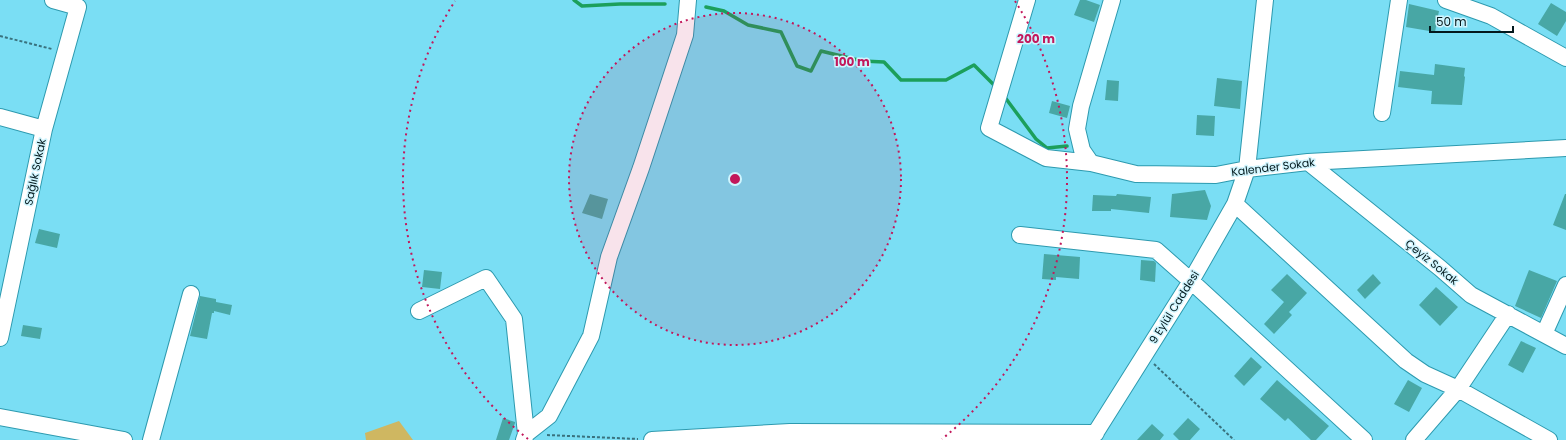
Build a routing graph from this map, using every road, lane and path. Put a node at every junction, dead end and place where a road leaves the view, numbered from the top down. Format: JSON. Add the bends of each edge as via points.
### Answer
{"nodes":[{"id":1,"x":52,"y":0,"type":"edge"},
{"id":2,"x":688,"y":0,"type":"edge"},
{"id":3,"x":1027,"y":0,"type":"edge"},
{"id":4,"x":1112,"y":0,"type":"edge"},
{"id":5,"x":1265,"y":0,"type":"edge"},
{"id":6,"x":1399,"y":0,"type":"edge"},
{"id":7,"x":1446,"y":0,"type":"edge"},
{"id":8,"x":0,"y":36,"type":"edge"},
{"id":9,"x":65,"y":52,"type":"junction"},
{"id":10,"x":1566,"y":58,"type":"edge"},
{"id":11,"x":1382,"y":113,"type":"dead end"},
{"id":12,"x":0,"y":117,"type":"edge"},
{"id":13,"x":44,"y":129,"type":"junction"},
{"id":14,"x":1566,"y":148,"type":"edge"},
{"id":15,"x":1308,"y":162,"type":"junction"},
{"id":16,"x":1091,"y":163,"type":"junction"},
{"id":17,"x":1247,"y":169,"type":"junction"},
{"id":18,"x":1235,"y":204,"type":"junction"},
{"id":19,"x":1020,"y":235,"type":"dead end"},
{"id":20,"x":1191,"y":281,"type":"junction"},
{"id":21,"x":1566,"y":285,"type":"edge"},
{"id":22,"x":191,"y":294,"type":"dead end"},
{"id":23,"x":419,"y":311,"type":"dead end"},
{"id":24,"x":1508,"y":314,"type":"junction"},
{"id":25,"x":1544,"y":334,"type":"junction"},
{"id":26,"x":0,"y":338,"type":"edge"},
{"id":27,"x":1566,"y":346,"type":"edge"},
{"id":28,"x":1144,"y":355,"type":"junction"},
{"id":29,"x":1458,"y":389,"type":"junction"},
{"id":30,"x":0,"y":417,"type":"edge"},
{"id":31,"x":789,"y":436,"type":"edge"},
{"id":32,"x":1093,"y":436,"type":"edge"},
{"id":33,"x":525,"y":437,"type":"edge"},
{"id":34,"x":124,"y":440,"type":"edge"},
{"id":35,"x":151,"y":440,"type":"edge"},
{"id":36,"x":643,"y":440,"type":"edge"},
{"id":37,"x":652,"y":440,"type":"edge"},
{"id":38,"x":1234,"y":440,"type":"edge"},
{"id":39,"x":1364,"y":440,"type":"edge"},
{"id":40,"x":1414,"y":440,"type":"edge"},
{"id":41,"x":1549,"y":440,"type":"edge"}],
"edges":[{"from":1,"to":9,"type":"street","name":"Sağlık Sokak","via":[[78,7]]},
{"from":2,"to":33,"type":"street","via":[[685,35],[609,257],[591,336],[549,416]]},
{"from":3,"to":16,"type":"street","name":"Kalender Sokak","via":[[989,128],[1046,158]]},
{"from":4,"to":16,"type":"street","via":[[1081,106],[1077,129],[1082,150]]},
{"from":5,"to":17,"type":"street","name":"9 Eylül Caddesi"},
{"from":6,"to":11,"type":"street"},
{"from":7,"to":10,"type":"street","via":[[1491,16]]},
{"from":8,"to":9,"type":"path"},
{"from":9,"to":13,"type":"street","name":"Sağlık Sokak"},
{"from":12,"to":13,"type":"street"},
{"from":13,"to":26,"type":"street","name":"Sağlık Sokak"},
{"from":14,"to":15,"type":"street","name":"Kalender Sokak"},
{"from":15,"to":17,"type":"street","name":"Kalender Sokak"},
{"from":15,"to":24,"type":"street","name":"Çeyiz Sokak","via":[[1471,295]]},
{"from":16,"to":17,"type":"street","name":"Kalender Sokak","via":[[1136,174],[1216,175]]},
{"from":17,"to":18,"type":"street","name":"9 Eylül Caddesi"},
{"from":18,"to":20,"type":"street","name":"9 Eylül Caddesi"},
{"from":18,"to":29,"type":"street","via":[[1406,361],[1425,374]]},
{"from":19,"to":20,"type":"street","via":[[1156,250]]},
{"from":20,"to":28,"type":"street","name":"9 Eylül Caddesi"},
{"from":20,"to":39,"type":"street"},
{"from":21,"to":25,"type":"street"},
{"from":22,"to":35,"type":"street"},
{"from":23,"to":33,"type":"street","via":[[486,278],[514,319]]},
{"from":24,"to":25,"type":"street","name":"Çeyiz Sokak"},
{"from":24,"to":29,"type":"street"},
{"from":25,"to":27,"type":"street","name":"Çeyiz Sokak"},
{"from":28,"to":32,"type":"street","name":"9 Eylül Caddesi"},
{"from":28,"to":38,"type":"path"},
{"from":29,"to":40,"type":"street"},
{"from":29,"to":41,"type":"street"},
{"from":30,"to":34,"type":"street"},
{"from":31,"to":32,"type":"street"},
{"from":31,"to":37,"type":"street"},
{"from":33,"to":36,"type":"path"}]}
